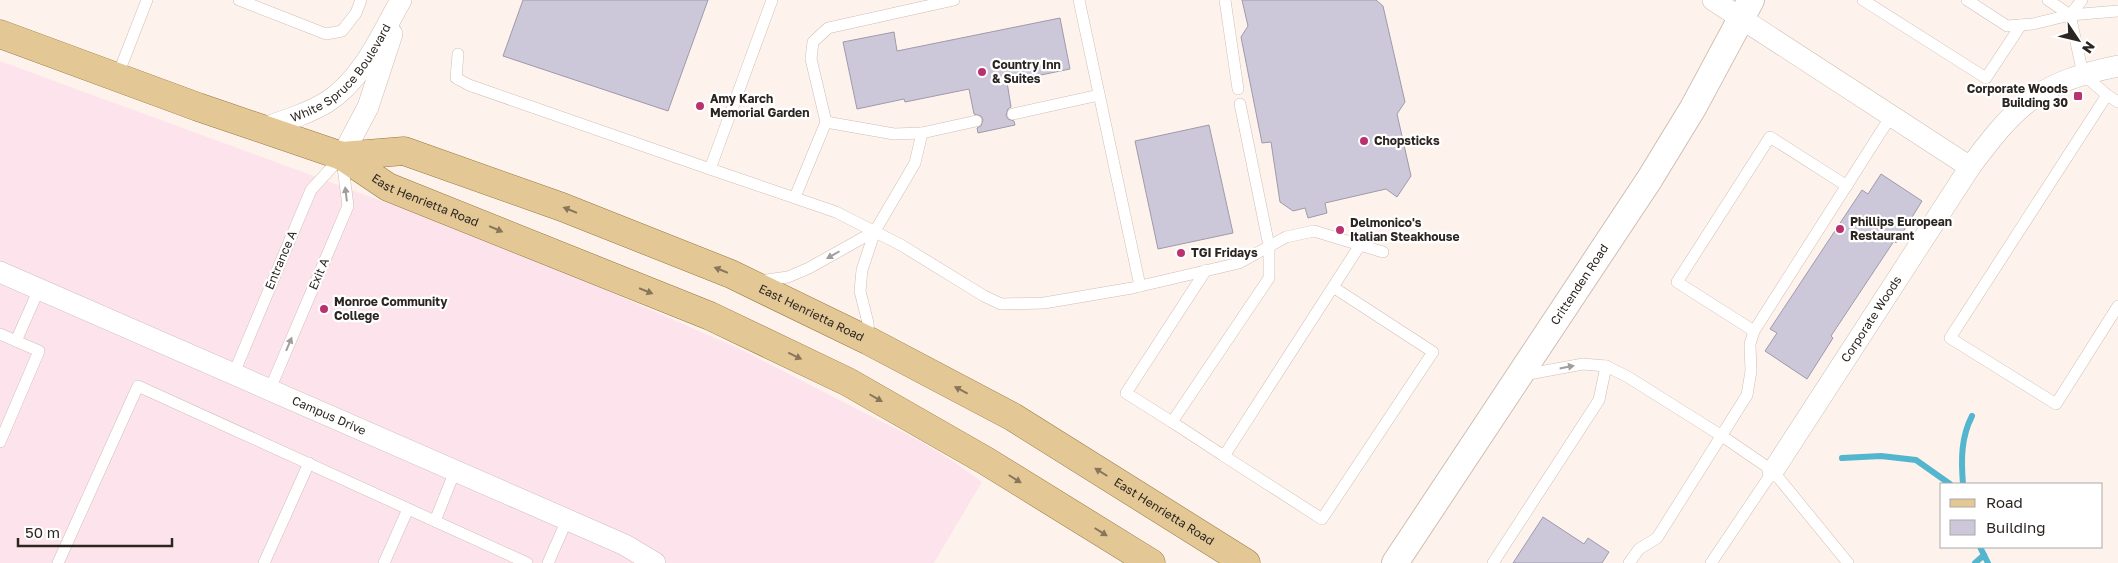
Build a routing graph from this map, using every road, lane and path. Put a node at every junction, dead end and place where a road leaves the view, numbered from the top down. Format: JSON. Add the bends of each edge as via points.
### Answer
{"nodes":[{"id":1,"x":147,"y":0,"type":"edge"},
{"id":2,"x":239,"y":0,"type":"edge"},
{"id":3,"x":361,"y":0,"type":"edge"},
{"id":4,"x":402,"y":0,"type":"edge"},
{"id":5,"x":772,"y":0,"type":"edge"},
{"id":6,"x":954,"y":0,"type":"edge"},
{"id":7,"x":1079,"y":0,"type":"edge"},
{"id":8,"x":1225,"y":0,"type":"edge"},
{"id":9,"x":1713,"y":0,"type":"edge"},
{"id":10,"x":1863,"y":0,"type":"edge"},
{"id":11,"x":1967,"y":0,"type":"edge"},
{"id":12,"x":2048,"y":0,"type":"edge"},
{"id":13,"x":2082,"y":0,"type":"edge"},
{"id":14,"x":1747,"y":10,"type":"edge"},
{"id":15,"x":2118,"y":11,"type":"edge"},
{"id":16,"x":2070,"y":15,"type":"junction"},
{"id":17,"x":2020,"y":25,"type":"junction"},
{"id":18,"x":0,"y":34,"type":"edge"},
{"id":19,"x":458,"y":54,"type":"dead end"},
{"id":20,"x":2118,"y":66,"type":"edge"},
{"id":21,"x":2084,"y":74,"type":"junction"},
{"id":22,"x":117,"y":77,"type":"junction"},
{"id":23,"x":1238,"y":89,"type":"dead end"},
{"id":24,"x":1099,"y":95,"type":"junction"},
{"id":25,"x":2107,"y":95,"type":"junction"},
{"id":26,"x":2118,"y":102,"type":"edge"},
{"id":27,"x":1240,"y":104,"type":"dead end"},
{"id":28,"x":1012,"y":114,"type":"dead end"},
{"id":29,"x":1891,"y":116,"type":"junction"},
{"id":30,"x":976,"y":121,"type":"dead end"},
{"id":31,"x":826,"y":122,"type":"junction"},
{"id":32,"x":262,"y":128,"type":"junction"},
{"id":33,"x":922,"y":133,"type":"junction"},
{"id":34,"x":342,"y":156,"type":"junction"},
{"id":35,"x":1970,"y":167,"type":"junction"},
{"id":36,"x":710,"y":169,"type":"junction"},
{"id":37,"x":1847,"y":186,"type":"junction"},
{"id":38,"x":795,"y":197,"type":"junction"},
{"id":39,"x":876,"y":231,"type":"junction"},
{"id":40,"x":1360,"y":245,"type":"junction"},
{"id":41,"x":1269,"y":246,"type":"junction"},
{"id":42,"x":1382,"y":252,"type":"dead end"},
{"id":43,"x":1206,"y":270,"type":"junction"},
{"id":44,"x":0,"y":272,"type":"edge"},
{"id":45,"x":746,"y":282,"type":"junction"},
{"id":46,"x":1140,"y":286,"type":"junction"},
{"id":47,"x":1333,"y":287,"type":"junction"},
{"id":48,"x":39,"y":289,"type":"junction"},
{"id":49,"x":2118,"y":306,"type":"edge"},
{"id":50,"x":1754,"y":332,"type":"junction"},
{"id":51,"x":0,"y":334,"type":"edge"},
{"id":52,"x":16,"y":341,"type":"junction"},
{"id":53,"x":869,"y":341,"type":"junction"},
{"id":54,"x":1606,"y":366,"type":"junction"},
{"id":55,"x":234,"y":373,"type":"junction"},
{"id":56,"x":1519,"y":375,"type":"junction"},
{"id":57,"x":270,"y":389,"type":"junction"},
{"id":58,"x":1172,"y":422,"type":"junction"},
{"id":59,"x":1722,"y":436,"type":"junction"},
{"id":60,"x":0,"y":442,"type":"edge"},
{"id":61,"x":1224,"y":456,"type":"junction"},
{"id":62,"x":308,"y":463,"type":"junction"},
{"id":63,"x":1773,"y":470,"type":"junction"},
{"id":64,"x":455,"y":471,"type":"junction"},
{"id":65,"x":408,"y":509,"type":"junction"},
{"id":66,"x":567,"y":520,"type":"junction"},
{"id":67,"x":434,"y":521,"type":"junction"},
{"id":68,"x":1841,"y":561,"type":"edge"},
{"id":69,"x":58,"y":563,"type":"edge"},
{"id":70,"x":264,"y":563,"type":"edge"},
{"id":71,"x":384,"y":563,"type":"edge"},
{"id":72,"x":527,"y":563,"type":"edge"},
{"id":73,"x":548,"y":563,"type":"edge"},
{"id":74,"x":655,"y":563,"type":"edge"},
{"id":75,"x":1151,"y":563,"type":"edge"},
{"id":76,"x":1246,"y":563,"type":"edge"},
{"id":77,"x":1395,"y":563,"type":"edge"},
{"id":78,"x":1493,"y":563,"type":"edge"},
{"id":79,"x":1629,"y":563,"type":"edge"},
{"id":80,"x":1711,"y":563,"type":"edge"}],
"edges":[{"from":1,"to":22,"type":"lane"},
{"from":2,"to":3,"type":"lane","via":[[326,34],[342,31],[356,13]]},
{"from":4,"to":32,"type":"street","name":"White Spruce Boulevard","via":[[359,72],[336,95],[317,108]]},
{"from":4,"to":34,"type":"street","name":"White Spruce Boulevard","via":[[368,108]]},
{"from":5,"to":36,"type":"lane"},
{"from":6,"to":31,"type":"lane","via":[[828,28],[813,42],[811,59]]},
{"from":7,"to":24,"type":"lane"},
{"from":8,"to":23,"type":"lane"},
{"from":9,"to":14,"type":"street"},
{"from":10,"to":17,"type":"lane","via":[[1986,78]]},
{"from":11,"to":17,"type":"lane","via":[[2007,26]]},
{"from":12,"to":16,"type":"lane"},
{"from":13,"to":16,"type":"lane"},
{"from":14,"to":29,"type":"street"},
{"from":14,"to":56,"type":"street","name":"Crittenden Road","via":[[1649,180]]},
{"from":15,"to":16,"type":"lane"},
{"from":16,"to":17,"type":"lane"},
{"from":16,"to":21,"type":"lane"},
{"from":18,"to":22,"type":"main road","name":"East Henrietta Road"},
{"from":19,"to":36,"type":"lane","via":[[456,78],[469,85]]},
{"from":20,"to":21,"type":"street","name":"Corporate Woods"},
{"from":21,"to":25,"type":"lane"},
{"from":21,"to":35,"type":"street","name":"Corporate Woods","via":[[2062,81],[2015,111]]},
{"from":22,"to":32,"type":"main road","name":"East Henrietta Road"},
{"from":24,"to":28,"type":"lane"},
{"from":24,"to":46,"type":"lane"},
{"from":25,"to":26,"type":"lane"},
{"from":25,"to":49,"type":"lane","via":[[1950,338],[2056,404]]},
{"from":27,"to":41,"type":"lane"},
{"from":29,"to":35,"type":"street"},
{"from":29,"to":37,"type":"lane"},
{"from":30,"to":33,"type":"lane"},
{"from":31,"to":33,"type":"lane","via":[[894,134]]},
{"from":31,"to":38,"type":"lane"},
{"from":32,"to":34,"type":"main road","name":"East Henrietta Road"},
{"from":33,"to":39,"type":"lane","via":[[915,163]]},
{"from":45,"to":34,"type":"main road","name":"East Henrietta Road","one_way":true,"via":[[562,207],[404,151]]},
{"from":34,"to":55,"type":"lane","name":"Entrance A","via":[[310,190]]},
{"from":57,"to":34,"type":"lane","name":"Exit A","one_way":true,"via":[[348,206]]},
{"from":34,"to":75,"type":"main road","name":"East Henrietta Road","one_way":true,"via":[[388,187],[710,316],[848,382],[986,460]]},
{"from":35,"to":63,"type":"street","name":"Corporate Woods"},
{"from":36,"to":38,"type":"lane"},
{"from":37,"to":50,"type":"lane"},
{"from":37,"to":50,"type":"lane","via":[[1770,137],[1677,282]]},
{"from":38,"to":39,"type":"lane"},
{"from":39,"to":45,"type":"lane","one_way":true,"via":[[788,277]]},
{"from":39,"to":46,"type":"lane","via":[[1001,304],[1044,303]]},
{"from":39,"to":53,"type":"lane","via":[[862,270],[860,290]]},
{"from":40,"to":41,"type":"lane","via":[[1314,231],[1286,237]]},
{"from":40,"to":42,"type":"lane"},
{"from":40,"to":47,"type":"lane"},
{"from":41,"to":43,"type":"lane","via":[[1239,263]]},
{"from":41,"to":58,"type":"lane","via":[[1269,278]]},
{"from":43,"to":46,"type":"lane"},
{"from":43,"to":58,"type":"lane","via":[[1126,394]]},
{"from":44,"to":48,"type":"street","name":"Campus Drive"},
{"from":45,"to":53,"type":"main road","name":"East Henrietta Road"},
{"from":47,"to":61,"type":"lane"},
{"from":47,"to":61,"type":"lane","via":[[1434,352],[1322,520]]},
{"from":48,"to":52,"type":"lane"},
{"from":48,"to":55,"type":"street","name":"Campus Drive"},
{"from":50,"to":59,"type":"lane","via":[[1750,344],[1751,371],[1747,395]]},
{"from":51,"to":52,"type":"lane"},
{"from":52,"to":60,"type":"lane","via":[[40,351]]},
{"from":76,"to":53,"type":"main road","name":"East Henrietta Road","one_way":true,"via":[[1013,417]]},
{"from":56,"to":54,"type":"lane","one_way":true,"via":[[1583,364]]},
{"from":54,"to":59,"type":"lane"},
{"from":54,"to":78,"type":"lane","via":[[1599,400]]},
{"from":55,"to":57,"type":"street","name":"Campus Drive"},
{"from":56,"to":77,"type":"street","name":"Crittenden Road"},
{"from":57,"to":64,"type":"street","name":"Campus Drive"},
{"from":58,"to":61,"type":"lane"},
{"from":59,"to":63,"type":"lane"},
{"from":59,"to":79,"type":"lane","via":[[1657,538],[1639,549]]},
{"from":62,"to":65,"type":"lane"},
{"from":62,"to":69,"type":"lane","via":[[138,386]]},
{"from":62,"to":70,"type":"lane"},
{"from":63,"to":68,"type":"lane"},
{"from":63,"to":80,"type":"lane"},
{"from":64,"to":66,"type":"street","name":"Campus Drive"},
{"from":64,"to":67,"type":"lane"},
{"from":65,"to":67,"type":"lane"},
{"from":65,"to":71,"type":"lane"},
{"from":66,"to":73,"type":"lane"},
{"from":66,"to":74,"type":"street","name":"Campus Drive","via":[[626,545]]},
{"from":67,"to":72,"type":"lane"}]}
